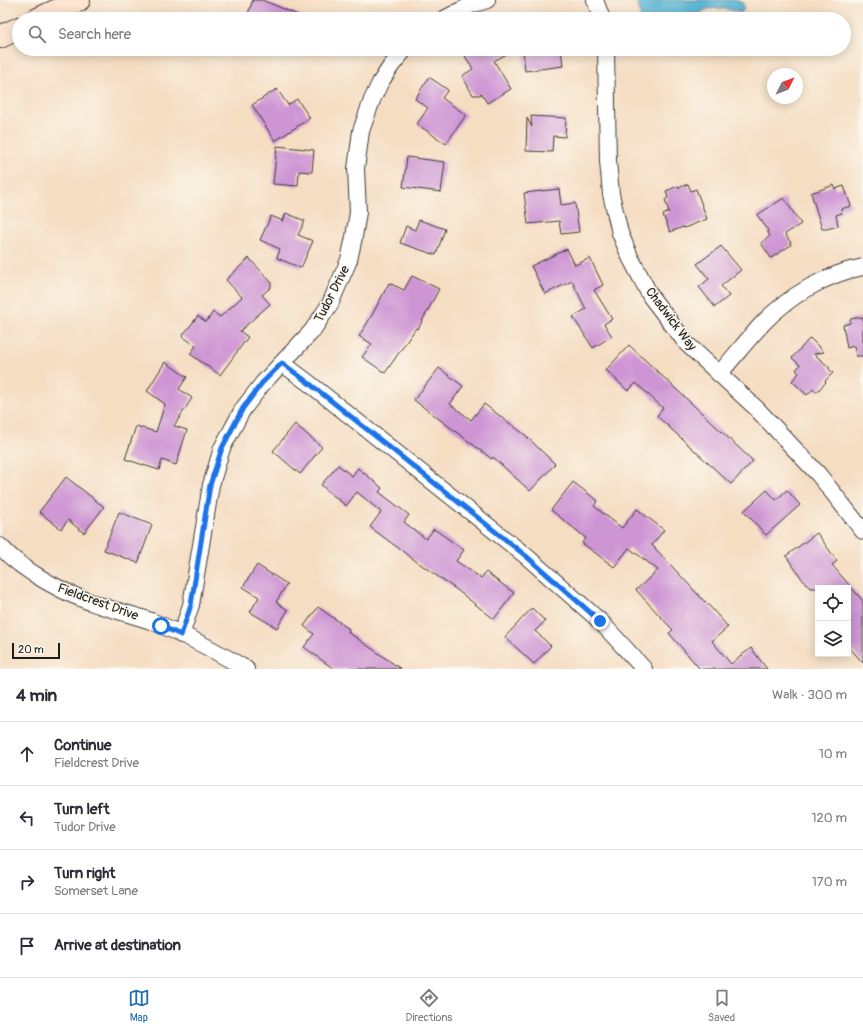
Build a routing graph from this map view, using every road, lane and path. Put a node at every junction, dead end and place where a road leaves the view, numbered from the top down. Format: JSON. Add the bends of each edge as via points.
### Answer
{"nodes":[{"id":1,"x":79,"y":0,"type":"edge"},
{"id":2,"x":487,"y":0,"type":"edge"},
{"id":3,"x":595,"y":0,"type":"edge"},
{"id":4,"x":53,"y":12,"type":"edge"},
{"id":5,"x":458,"y":12,"type":"edge"},
{"id":6,"x":599,"y":12,"type":"edge"},
{"id":7,"x":12,"y":31,"type":"edge"},
{"id":8,"x":0,"y":37,"type":"edge"},
{"id":9,"x":399,"y":56,"type":"edge"},
{"id":10,"x":606,"y":56,"type":"edge"},
{"id":11,"x":863,"y":267,"type":"edge"},
{"id":12,"x":282,"y":363,"type":"junction"},
{"id":13,"x":719,"y":374,"type":"junction"},
{"id":14,"x":863,"y":531,"type":"edge"},
{"id":15,"x":0,"y":546,"type":"edge"},
{"id":16,"x":181,"y":635,"type":"junction"},
{"id":17,"x":246,"y":669,"type":"edge"},
{"id":18,"x":644,"y":669,"type":"edge"}],
"edges":[{"from":1,"to":4,"type":"main road"},
{"from":2,"to":5,"type":"street"},
{"from":3,"to":6,"type":"street"},
{"from":7,"to":8,"type":"main road"},
{"from":9,"to":12,"type":"street","name":"Tudor Drive","via":[[380,83],[361,131],[356,169],[358,212],[349,260],[330,304],[312,330]]},
{"from":10,"to":13,"type":"street","name":"Chadwick Way","via":[[608,161],[611,194],[620,233],[651,297],[687,344]]},
{"from":11,"to":13,"type":"street","via":[[848,270],[819,282],[788,301],[764,322]]},
{"from":12,"to":16,"type":"street","name":"Tudor Drive","via":[[262,383],[243,408],[222,448],[210,485],[191,605]]},
{"from":12,"to":18,"type":"street","via":[[526,556],[600,621]]},
{"from":13,"to":14,"type":"street","name":"Chadwick Way","via":[[756,408],[819,474]]},
{"from":15,"to":16,"type":"street","name":"Fieldcrest Drive","via":[[53,586],[97,605],[151,621]]},
{"from":16,"to":17,"type":"street","name":"Fieldcrest Drive"}]}
